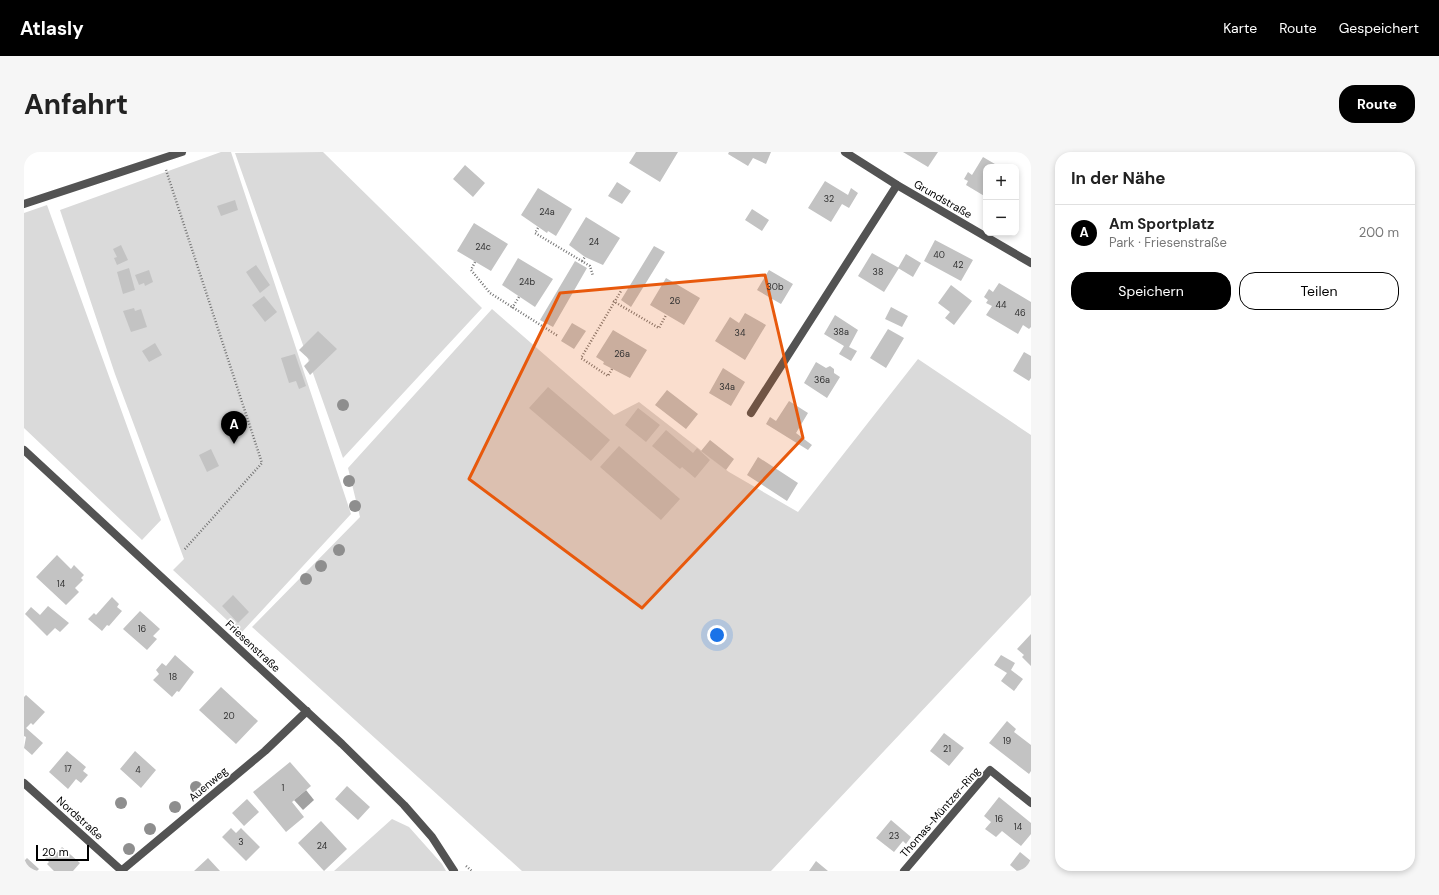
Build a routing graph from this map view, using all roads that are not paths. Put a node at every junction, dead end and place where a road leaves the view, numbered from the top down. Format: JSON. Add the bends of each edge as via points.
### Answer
{"nodes":[{"id":1,"x":182,"y":152,"type":"edge"},
{"id":2,"x":846,"y":152,"type":"edge"},
{"id":3,"x":897,"y":185,"type":"junction"},
{"id":4,"x":24,"y":204,"type":"edge"},
{"id":5,"x":1031,"y":263,"type":"edge"},
{"id":6,"x":751,"y":413,"type":"dead end"},
{"id":7,"x":24,"y":450,"type":"edge"},
{"id":8,"x":307,"y":710,"type":"junction"},
{"id":9,"x":24,"y":783,"type":"edge"},
{"id":10,"x":1031,"y":803,"type":"edge"},
{"id":11,"x":122,"y":871,"type":"edge"},
{"id":12,"x":454,"y":871,"type":"edge"},
{"id":13,"x":904,"y":871,"type":"edge"}],
"edges":[{"from":1,"to":4,"type":"street"},
{"from":2,"to":3,"type":"street","name":"Grundstraße"},
{"from":3,"to":5,"type":"street","name":"Grundstraße"},
{"from":3,"to":6,"type":"street"},
{"from":7,"to":8,"type":"street","name":"Friesenstraße"},
{"from":8,"to":11,"type":"street","name":"Auenweg","via":[[265,751]]},
{"from":8,"to":12,"type":"street","name":"Friesenstraße","via":[[404,805],[432,837]]},
{"from":9,"to":11,"type":"street","name":"Nordstraße"},
{"from":10,"to":13,"type":"street","name":"Thomas-Müntzer-Ring","via":[[990,770]]}]}
